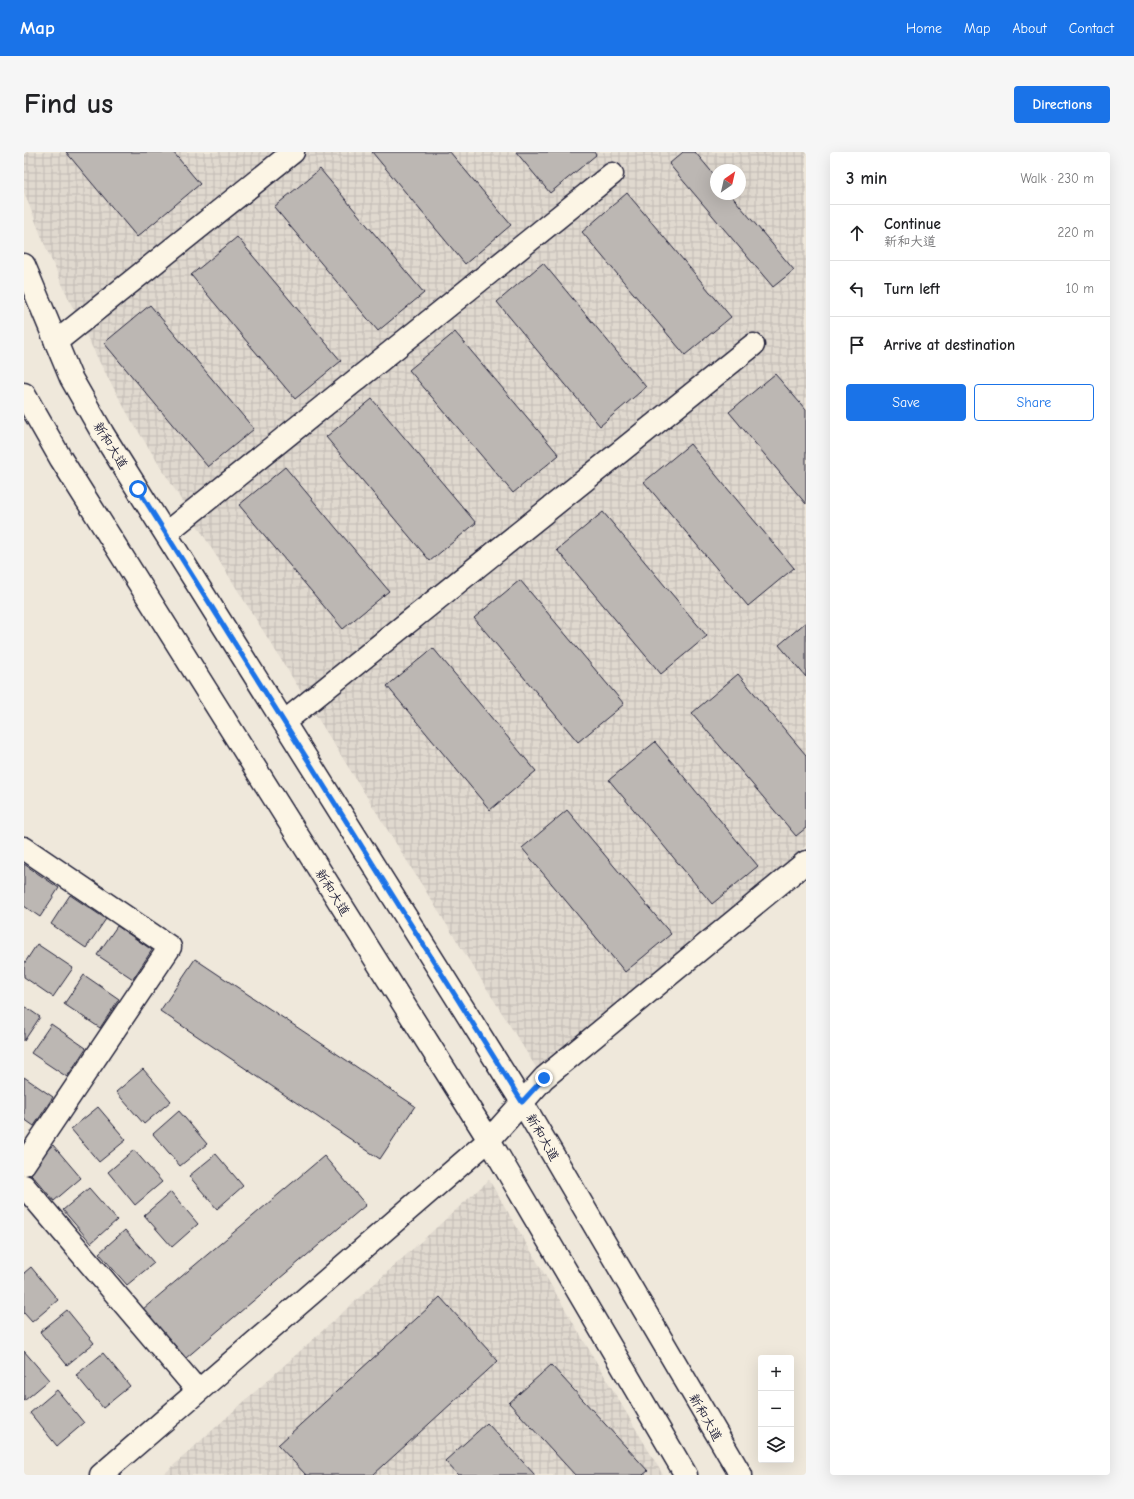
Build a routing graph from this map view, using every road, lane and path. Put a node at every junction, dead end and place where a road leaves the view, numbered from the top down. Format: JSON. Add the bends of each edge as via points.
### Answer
{"nodes":[{"id":1,"x":293,"y":152,"type":"edge"},
{"id":2,"x":612,"y":174,"type":"dead end"},
{"id":3,"x":24,"y":265,"type":"edge"},
{"id":4,"x":56,"y":342,"type":"junction"},
{"id":5,"x":753,"y":345,"type":"dead end"},
{"id":6,"x":25,"y":397,"type":"edge"},
{"id":7,"x":166,"y":533,"type":"junction"},
{"id":8,"x":284,"y":722,"type":"junction"},
{"id":9,"x":24,"y":848,"type":"edge"},
{"id":10,"x":806,"y":862,"type":"edge"},
{"id":11,"x":522,"y":1102,"type":"junction"},
{"id":12,"x":489,"y":1140,"type":"junction"},
{"id":13,"x":24,"y":1164,"type":"edge"},
{"id":14,"x":24,"y":1186,"type":"edge"},
{"id":15,"x":198,"y":1391,"type":"junction"},
{"id":16,"x":684,"y":1474,"type":"edge"},
{"id":17,"x":101,"y":1475,"type":"edge"},
{"id":18,"x":741,"y":1475,"type":"edge"}],
"edges":[{"from":1,"to":4,"type":"main road"},
{"from":2,"to":7,"type":"main road"},
{"from":3,"to":4,"type":"main road","name":"新和大道"},
{"from":4,"to":7,"type":"main road","name":"新和大道","via":[[71,378],[96,422]]},
{"from":5,"to":8,"type":"main road"},
{"from":6,"to":12,"type":"main road","name":"新和大道","via":[[61,459]]},
{"from":7,"to":8,"type":"main road","name":"新和大道"},
{"from":8,"to":11,"type":"main road","name":"新和大道"},
{"from":9,"to":13,"type":"main road","via":[[170,947]]},
{"from":10,"to":11,"type":"main road","via":[[544,1078]]},
{"from":11,"to":12,"type":"main road"},
{"from":11,"to":18,"type":"main road","name":"新和大道"},
{"from":12,"to":15,"type":"main road"},
{"from":12,"to":16,"type":"main road","name":"新和大道"},
{"from":14,"to":15,"type":"main road"},
{"from":15,"to":17,"type":"main road"}]}
